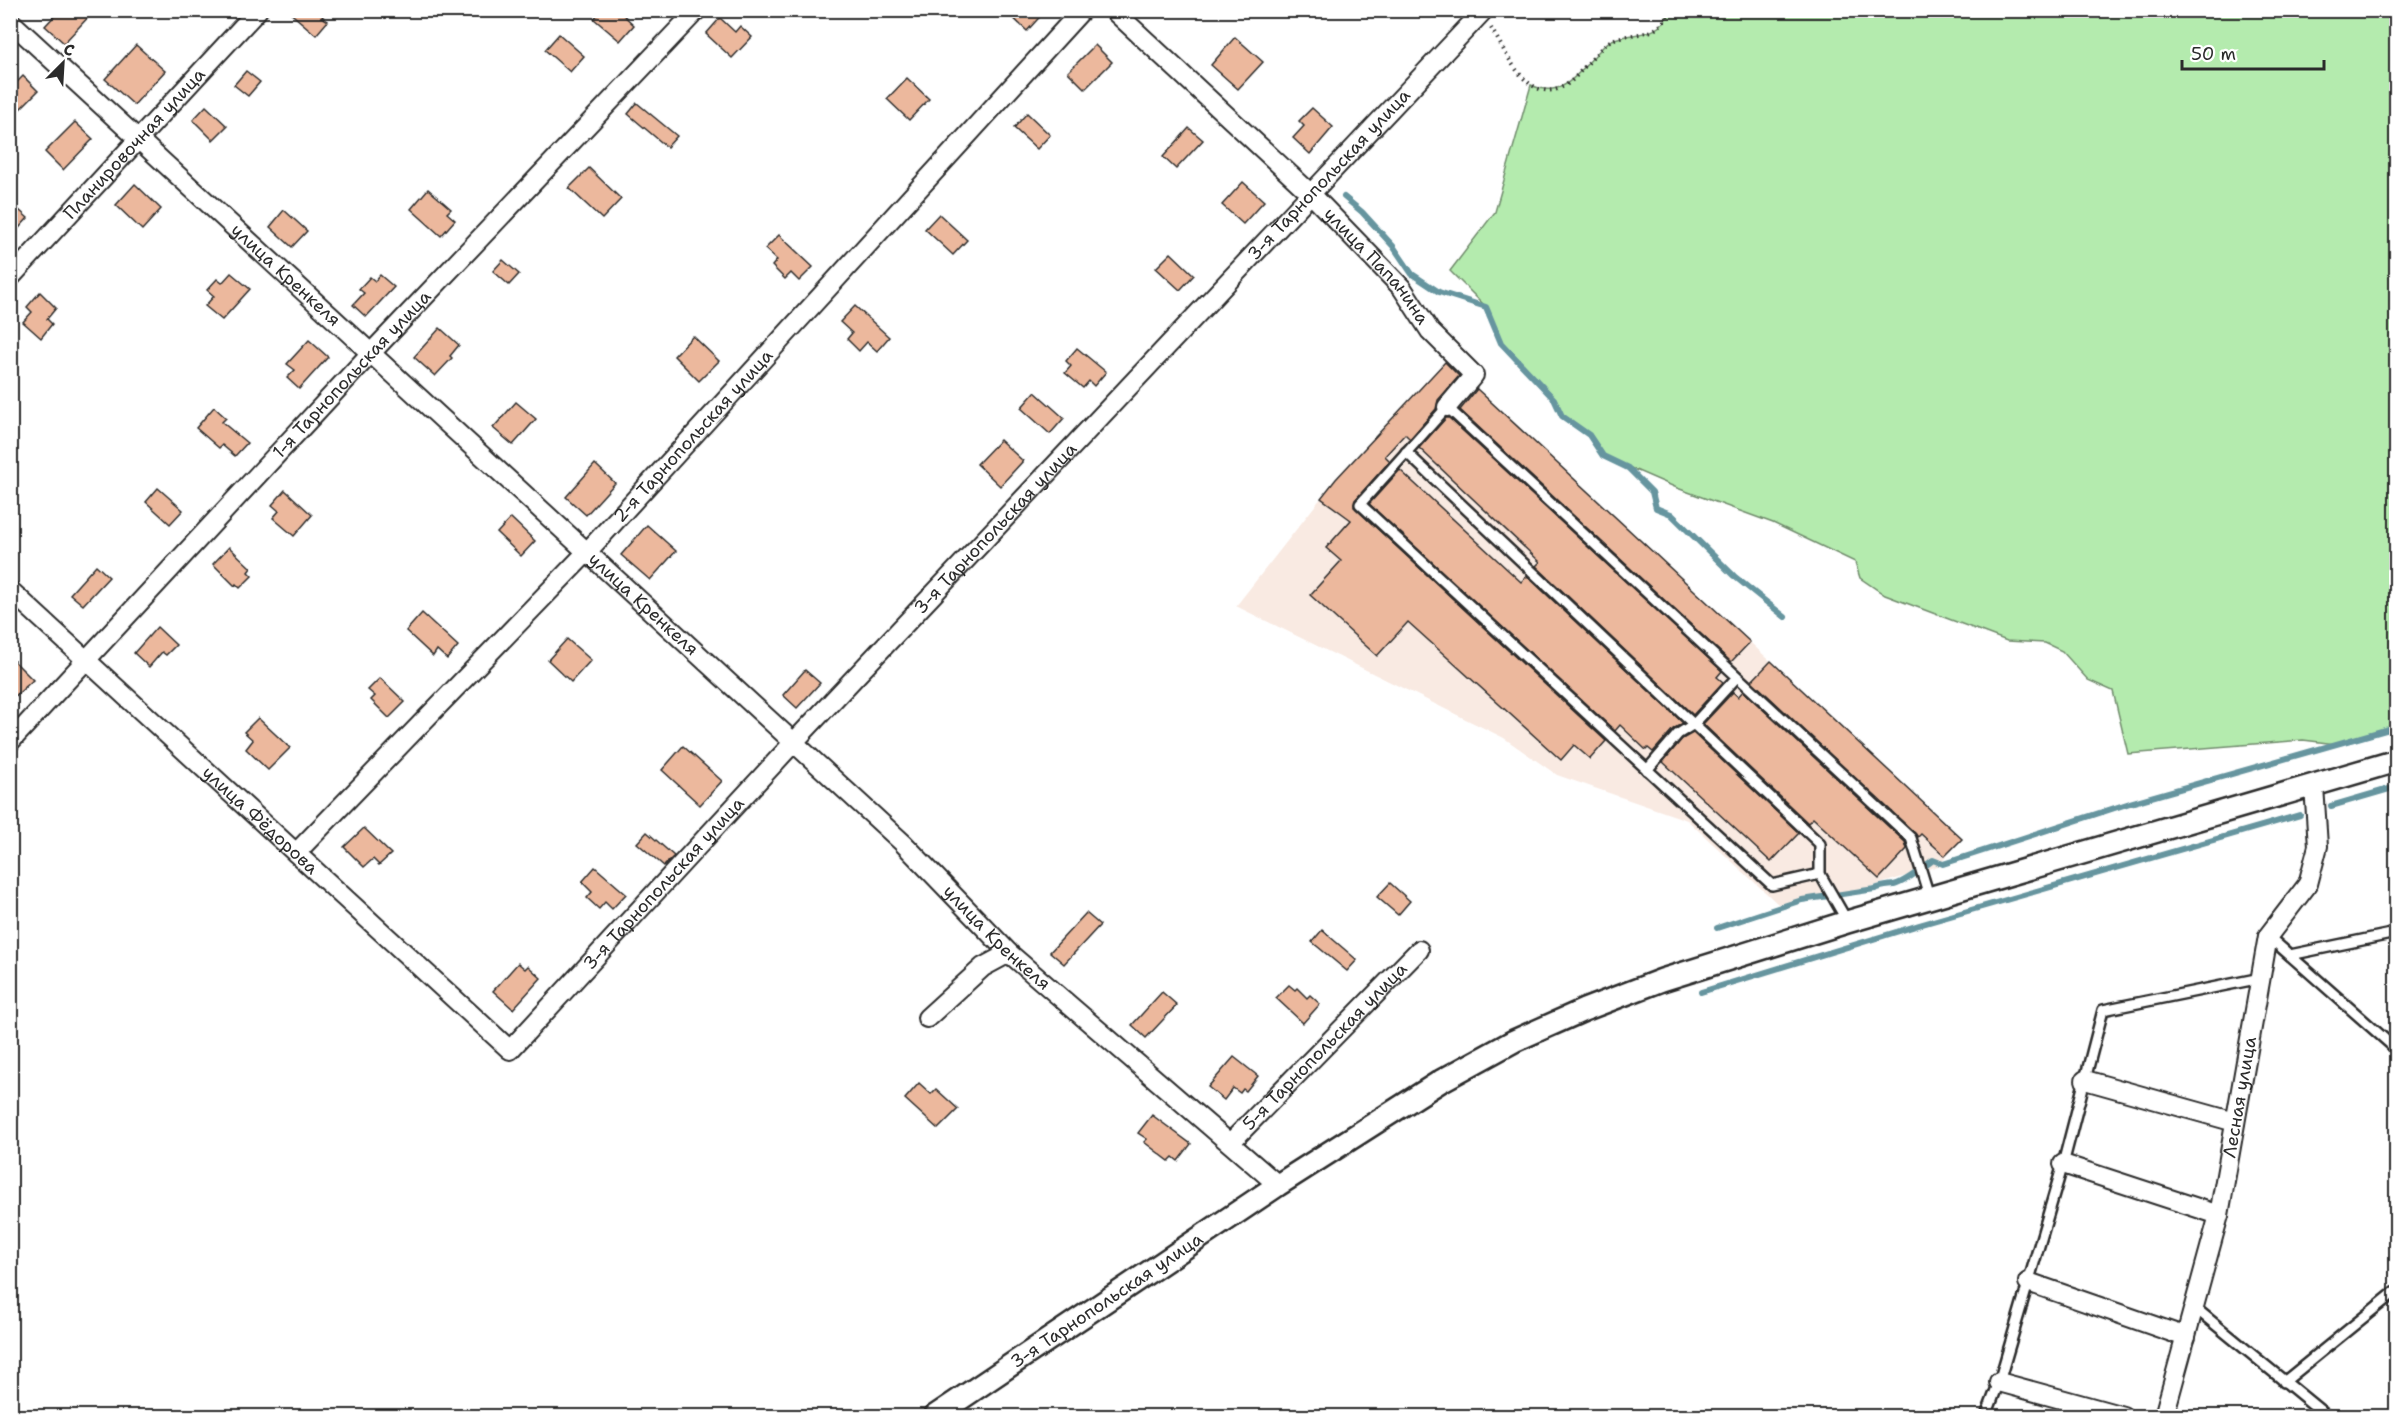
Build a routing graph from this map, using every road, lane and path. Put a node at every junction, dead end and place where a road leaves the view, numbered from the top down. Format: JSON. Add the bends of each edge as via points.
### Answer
{"nodes":[{"id":1,"x":258,"y":10,"type":"edge"},
{"id":2,"x":697,"y":10,"type":"edge"},
{"id":3,"x":1082,"y":10,"type":"edge"},
{"id":4,"x":1113,"y":10,"type":"edge"},
{"id":5,"x":1670,"y":10,"type":"edge"},
{"id":6,"x":1483,"y":12,"type":"edge"},
{"id":7,"x":10,"y":21,"type":"edge"},
{"id":8,"x":138,"y":140,"type":"junction"},
{"id":9,"x":1311,"y":194,"type":"junction"},
{"id":10,"x":10,"y":278,"type":"edge"},
{"id":11,"x":370,"y":354,"type":"junction"},
{"id":12,"x":1447,"y":407,"type":"junction"},
{"id":13,"x":1406,"y":452,"type":"junction"},
{"id":14,"x":587,"y":552,"type":"junction"},
{"id":15,"x":10,"y":591,"type":"edge"},
{"id":16,"x":86,"y":660,"type":"junction"},
{"id":17,"x":1737,"y":677,"type":"junction"},
{"id":18,"x":1694,"y":724,"type":"junction"},
{"id":19,"x":10,"y":742,"type":"edge"},
{"id":20,"x":793,"y":743,"type":"junction"},
{"id":21,"x":2397,"y":761,"type":"edge"},
{"id":22,"x":1647,"y":770,"type":"junction"},
{"id":23,"x":2314,"y":786,"type":"junction"},
{"id":24,"x":296,"y":853,"type":"junction"},
{"id":25,"x":1820,"y":874,"type":"junction"},
{"id":26,"x":1930,"y":899,"type":"junction"},
{"id":27,"x":1847,"y":922,"type":"junction"},
{"id":28,"x":2397,"y":933,"type":"edge"},
{"id":29,"x":2268,"y":936,"type":"junction"},
{"id":30,"x":1419,"y":950,"type":"dead end"},
{"id":31,"x":1009,"y":953,"type":"junction"},
{"id":32,"x":2290,"y":955,"type":"junction"},
{"id":33,"x":2261,"y":978,"type":"junction"},
{"id":34,"x":927,"y":1018,"type":"dead end"},
{"id":35,"x":2397,"y":1049,"type":"edge"},
{"id":36,"x":510,"y":1050,"type":"joint"},
{"id":37,"x":2085,"y":1080,"type":"junction"},
{"id":38,"x":2235,"y":1122,"type":"junction"},
{"id":39,"x":1231,"y":1142,"type":"junction"},
{"id":40,"x":2063,"y":1164,"type":"junction"},
{"id":41,"x":1278,"y":1185,"type":"junction"},
{"id":42,"x":2219,"y":1215,"type":"junction"},
{"id":43,"x":2028,"y":1281,"type":"junction"},
{"id":44,"x":2397,"y":1291,"type":"edge"},
{"id":45,"x":2194,"y":1307,"type":"junction"},
{"id":46,"x":2186,"y":1337,"type":"junction"},
{"id":47,"x":1998,"y":1382,"type":"junction"},
{"id":48,"x":2284,"y":1382,"type":"junction"},
{"id":49,"x":935,"y":1416,"type":"edge"},
{"id":50,"x":1986,"y":1416,"type":"edge"},
{"id":51,"x":2123,"y":1416,"type":"edge"},
{"id":52,"x":2164,"y":1416,"type":"edge"},
{"id":53,"x":2327,"y":1416,"type":"edge"}],
"edges":[{"from":1,"to":8,"type":"street","name":"Планировочная улица"},
{"from":2,"to":11,"type":"street","name":"1-я Тарнопольская улица"},
{"from":3,"to":14,"type":"street","name":"2-я Тарнопольская улица"},
{"from":4,"to":9,"type":"street","name":"улица Папанина"},
{"from":5,"to":6,"type":"path","via":[[1656,30],[1610,40],[1567,84],[1552,91],[1530,85],[1519,74]]},
{"from":6,"to":9,"type":"street","name":"3-я Тарнопольская улица"},
{"from":7,"to":8,"type":"street","name":"улица Кренкеля"},
{"from":8,"to":10,"type":"street","name":"Планировочная улица"},
{"from":8,"to":11,"type":"street","name":"улица Кренкеля"},
{"from":9,"to":12,"type":"street","name":"улица Папанина","via":[[1402,288],[1431,331],[1474,375]]},
{"from":9,"to":20,"type":"street","name":"3-я Тарнопольская улица"},
{"from":11,"to":14,"type":"street","name":"улица Кренкеля"},
{"from":11,"to":16,"type":"street","name":"1-я Тарнопольская улица"},
{"from":12,"to":13,"type":"lane"},
{"from":12,"to":17,"type":"lane"},
{"from":13,"to":18,"type":"lane"},
{"from":13,"to":22,"type":"lane","via":[[1359,504]]},
{"from":14,"to":20,"type":"street","name":"улица Кренкеля"},
{"from":14,"to":24,"type":"street","name":"2-я Тарнопольская улица"},
{"from":15,"to":16,"type":"street","name":"улица Фёдорова"},
{"from":16,"to":19,"type":"street","name":"1-я Тарнопольская улица"},
{"from":16,"to":24,"type":"street","name":"улица Фёдорова"},
{"from":17,"to":18,"type":"lane"},
{"from":17,"to":26,"type":"lane","via":[[1911,838]]},
{"from":18,"to":22,"type":"lane","via":[[1678,734]]},
{"from":18,"to":25,"type":"lane","via":[[1820,844]]},
{"from":20,"to":31,"type":"street","name":"улица Кренкеля","via":[[903,843]]},
{"from":20,"to":36,"type":"street","name":"3-я Тарнопольская улица"},
{"from":21,"to":23,"type":"street","name":"3-я Тарнопольская улица"},
{"from":22,"to":25,"type":"lane","via":[[1772,885]]},
{"from":23,"to":26,"type":"street","name":"3-я Тарнопольская улица"},
{"from":23,"to":29,"type":"street","name":"Лесная улица","via":[[2318,846],[2308,884]]},
{"from":24,"to":36,"type":"street","name":"улица Фёдорова"},
{"from":25,"to":27,"type":"lane"},
{"from":26,"to":27,"type":"street","name":"3-я Тарнопольская улица"},
{"from":27,"to":41,"type":"street","name":"3-я Тарнопольская улица","via":[[1662,980],[1514,1041],[1441,1081]]},
{"from":28,"to":32,"type":"lane"},
{"from":29,"to":32,"type":"lane"},
{"from":29,"to":33,"type":"street","name":"Лесная улица"},
{"from":30,"to":39,"type":"street","name":"5-я Тарнопольская улица"},
{"from":31,"to":34,"type":"street","via":[[982,967]]},
{"from":31,"to":39,"type":"street","name":"улица Кренкеля"},
{"from":32,"to":35,"type":"lane"},
{"from":33,"to":37,"type":"lane","via":[[2103,1010]]},
{"from":33,"to":38,"type":"street","name":"Лесная улица"},
{"from":37,"to":38,"type":"street"},
{"from":37,"to":40,"type":"lane"},
{"from":38,"to":42,"type":"street","name":"Лесная улица"},
{"from":39,"to":41,"type":"street","name":"улица Кренкеля"},
{"from":40,"to":42,"type":"street"},
{"from":40,"to":43,"type":"lane"},
{"from":41,"to":49,"type":"street","name":"3-я Тарнопольская улица"},
{"from":42,"to":45,"type":"street","name":"Лесная улица"},
{"from":43,"to":46,"type":"street"},
{"from":43,"to":47,"type":"lane"},
{"from":44,"to":48,"type":"lane"},
{"from":45,"to":46,"type":"street","name":"Лесная улица"},
{"from":45,"to":48,"type":"lane"},
{"from":46,"to":52,"type":"street","name":"Лесная улица"},
{"from":47,"to":50,"type":"lane"},
{"from":47,"to":51,"type":"street"},
{"from":48,"to":53,"type":"lane"}]}
